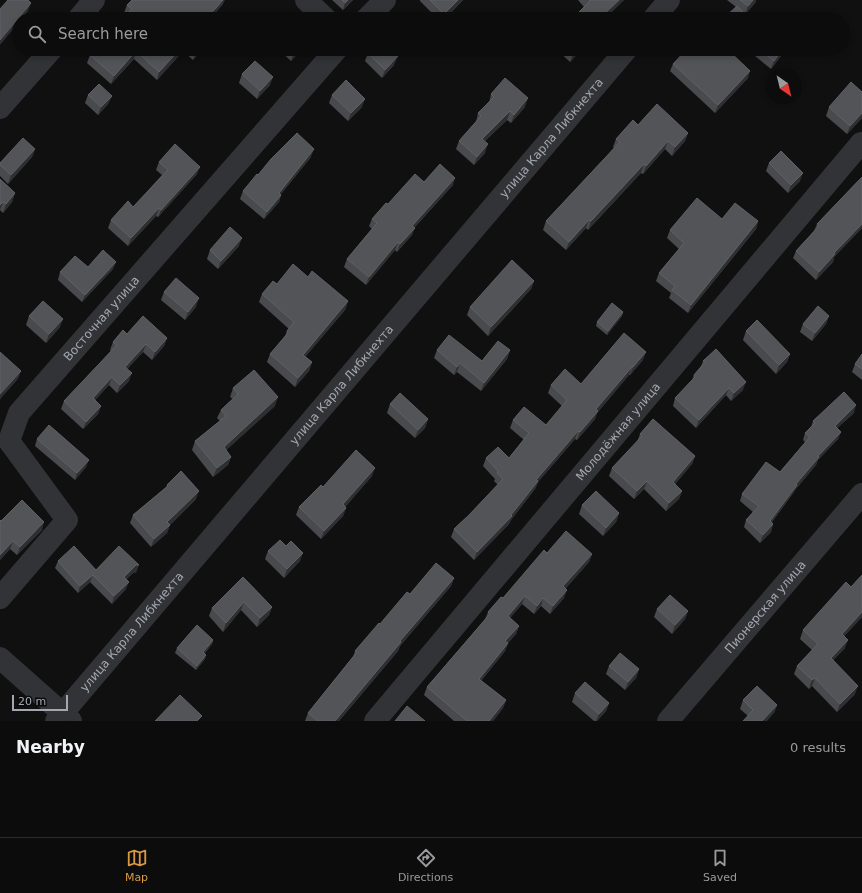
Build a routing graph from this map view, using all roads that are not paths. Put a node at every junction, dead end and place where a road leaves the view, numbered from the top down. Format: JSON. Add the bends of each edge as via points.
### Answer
{"nodes":[{"id":1,"x":94,"y":0,"type":"edge"},
{"id":2,"x":306,"y":0,"type":"edge"},
{"id":3,"x":385,"y":0,"type":"edge"},
{"id":4,"x":669,"y":0,"type":"edge"},
{"id":5,"x":84,"y":12,"type":"edge"},
{"id":6,"x":319,"y":12,"type":"edge"},
{"id":7,"x":373,"y":12,"type":"edge"},
{"id":8,"x":659,"y":12,"type":"edge"},
{"id":9,"x":46,"y":56,"type":"edge"},
{"id":10,"x":331,"y":56,"type":"edge"},
{"id":11,"x":621,"y":56,"type":"edge"},
{"id":12,"x":0,"y":108,"type":"edge"},
{"id":13,"x":861,"y":143,"type":"dead end"},
{"id":14,"x":862,"y":494,"type":"edge"},
{"id":15,"x":0,"y":598,"type":"edge"},
{"id":16,"x":0,"y":658,"type":"edge"},
{"id":17,"x":63,"y":718,"type":"edge"},
{"id":18,"x":375,"y":721,"type":"edge"},
{"id":19,"x":668,"y":721,"type":"edge"}],
"edges":[{"from":1,"to":5,"type":"street"},
{"from":2,"to":6,"type":"street"},
{"from":3,"to":7,"type":"street"},
{"from":4,"to":8,"type":"street"},
{"from":9,"to":12,"type":"street"},
{"from":10,"to":15,"type":"street","name":"Восточная улица","via":[[18,412],[8,441],[68,520]]},
{"from":11,"to":17,"type":"street","name":"улица Карла Либкнехта"},
{"from":13,"to":18,"type":"street","name":"Молодёжная улица"},
{"from":14,"to":19,"type":"street","name":"Пионерская улица"},
{"from":16,"to":17,"type":"street"}]}
